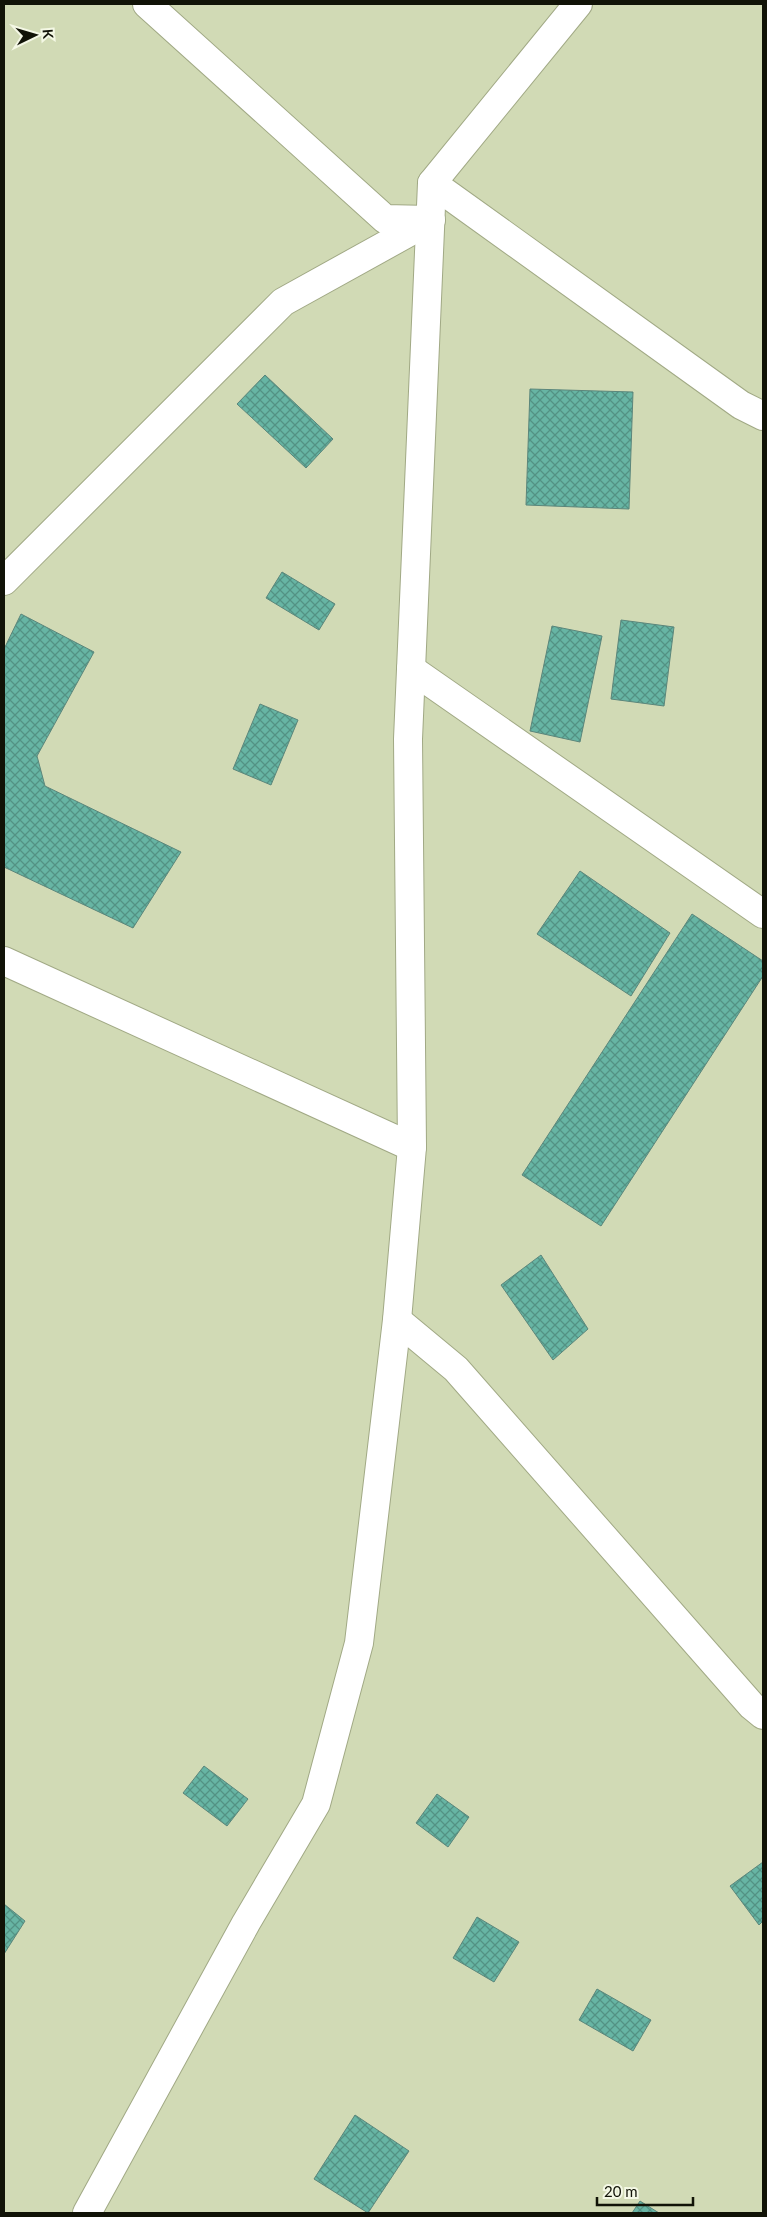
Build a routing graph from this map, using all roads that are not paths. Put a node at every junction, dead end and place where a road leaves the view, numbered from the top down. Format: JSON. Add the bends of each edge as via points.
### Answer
{"nodes":[{"id":1,"x":147,"y":4,"type":"edge"},
{"id":2,"x":578,"y":4,"type":"edge"},
{"id":3,"x":432,"y":184,"type":"junction"},
{"id":4,"x":431,"y":220,"type":"junction"},
{"id":5,"x":763,"y":416,"type":"edge"},
{"id":6,"x":4,"y":581,"type":"edge"},
{"id":7,"x":411,"y":669,"type":"junction"},
{"id":8,"x":763,"y":914,"type":"edge"},
{"id":9,"x":4,"y":961,"type":"edge"},
{"id":10,"x":412,"y":1146,"type":"junction"},
{"id":11,"x":397,"y":1320,"type":"junction"},
{"id":12,"x":763,"y":1715,"type":"edge"},
{"id":13,"x":87,"y":2213,"type":"edge"}],
"edges":[{"from":1,"to":4,"type":"street","via":[[385,219]]},
{"from":2,"to":3,"type":"street"},
{"from":3,"to":4,"type":"street"},
{"from":3,"to":5,"type":"street","via":[[742,405]]},
{"from":4,"to":6,"type":"street","via":[[283,302]]},
{"from":4,"to":7,"type":"street"},
{"from":7,"to":8,"type":"street"},
{"from":7,"to":10,"type":"street","via":[[408,739]]},
{"from":9,"to":10,"type":"street"},
{"from":10,"to":11,"type":"street"},
{"from":11,"to":12,"type":"street","via":[[456,1369]]},
{"from":11,"to":13,"type":"street","via":[[359,1643],[316,1804],[246,1923]]}]}
